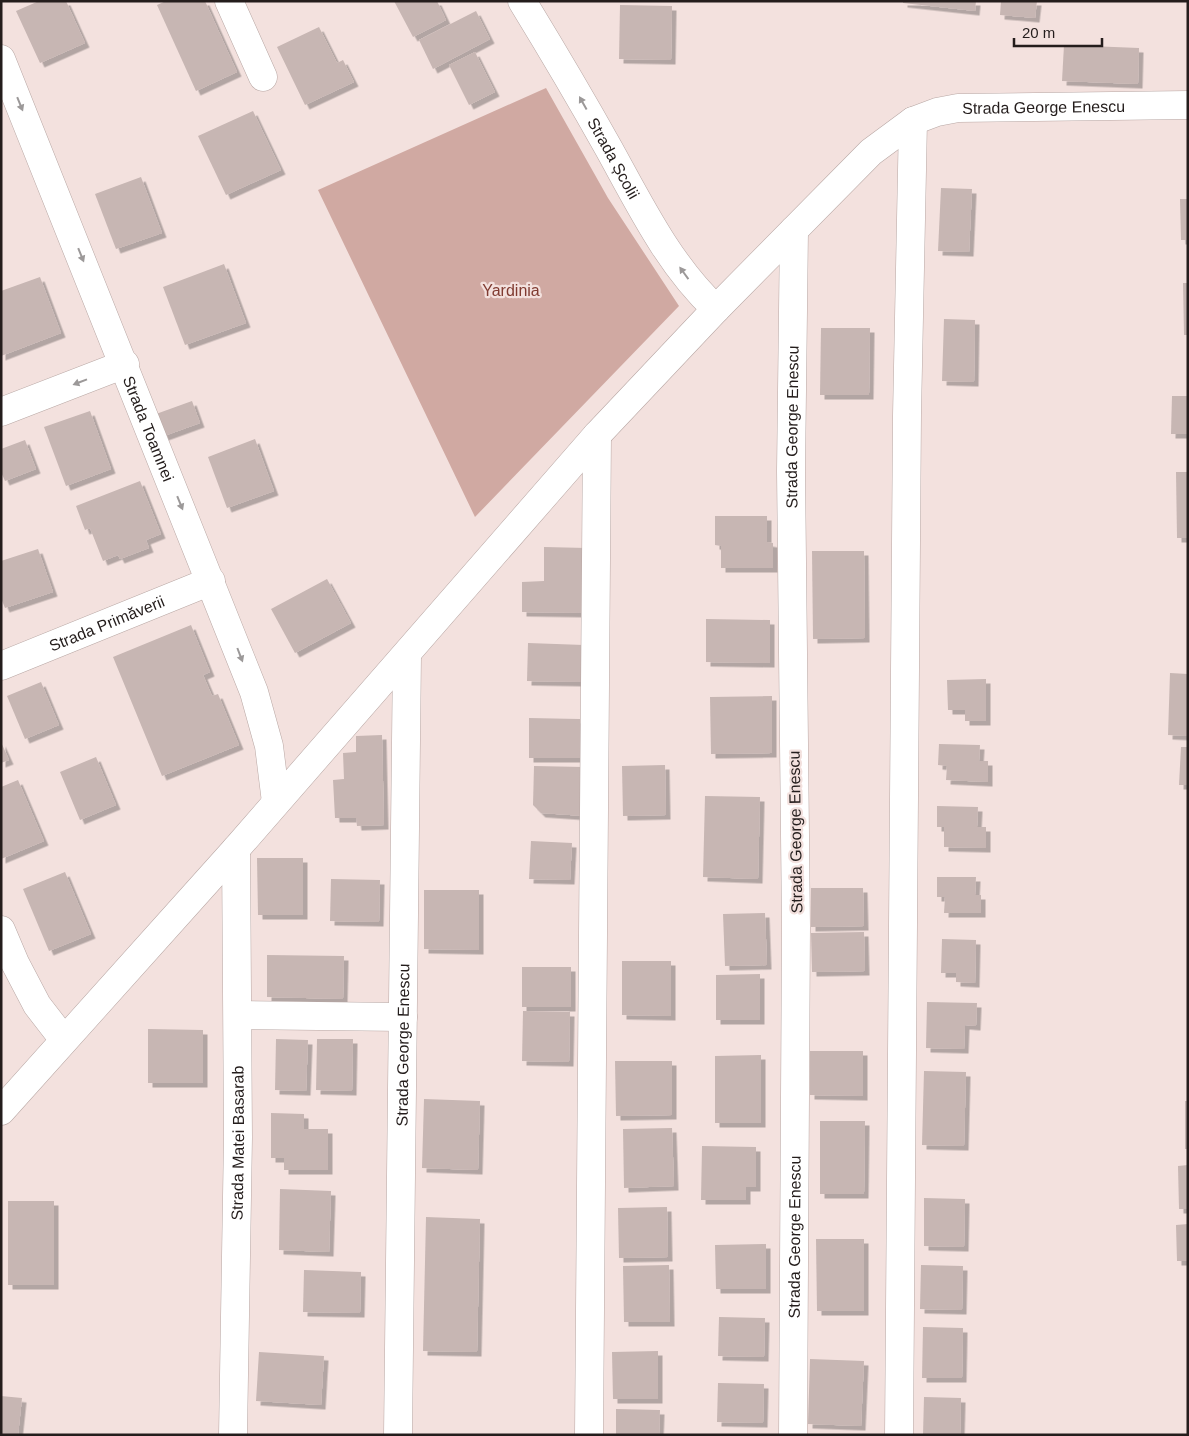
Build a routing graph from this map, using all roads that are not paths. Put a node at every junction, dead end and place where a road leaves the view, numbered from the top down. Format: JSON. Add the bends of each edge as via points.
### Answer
{"nodes":[{"id":1,"x":229,"y":1,"type":"edge"},
{"id":2,"x":522,"y":1,"type":"edge"},
{"id":3,"x":1,"y":59,"type":"edge"},
{"id":4,"x":264,"y":77,"type":"dead end"},
{"id":5,"x":1188,"y":105,"type":"edge"},
{"id":6,"x":913,"y":122,"type":"junction"},
{"id":7,"x":794,"y":230,"type":"junction"},
{"id":8,"x":716,"y":309,"type":"junction"},
{"id":9,"x":125,"y":364,"type":"junction"},
{"id":10,"x":1,"y":412,"type":"edge"},
{"id":11,"x":598,"y":435,"type":"junction"},
{"id":12,"x":211,"y":581,"type":"junction"},
{"id":13,"x":407,"y":655,"type":"junction"},
{"id":14,"x":1,"y":666,"type":"edge"},
{"id":15,"x":276,"y":802,"type":"junction"},
{"id":16,"x":236,"y":850,"type":"junction"},
{"id":17,"x":1,"y":930,"type":"edge"},
{"id":18,"x":238,"y":1015,"type":"junction"},
{"id":19,"x":403,"y":1017,"type":"junction"},
{"id":20,"x":64,"y":1040,"type":"junction"},
{"id":21,"x":1,"y":1111,"type":"edge"},
{"id":22,"x":233,"y":1435,"type":"edge"},
{"id":23,"x":398,"y":1435,"type":"edge"},
{"id":24,"x":589,"y":1435,"type":"edge"},
{"id":25,"x":793,"y":1435,"type":"edge"},
{"id":26,"x":899,"y":1435,"type":"edge"}],
"edges":[{"from":1,"to":4,"type":"street"},
{"from":8,"to":2,"type":"street","name":"Strada Școlii","one_way":true,"via":[[698,293],[651,224]]},
{"from":3,"to":9,"type":"street","name":"Strada Toamnei","one_way":true},
{"from":5,"to":6,"type":"street","name":"Strada George Enescu","via":[[958,108]]},
{"from":6,"to":7,"type":"street","name":"Strada George Enescu","via":[[872,152]]},
{"from":6,"to":26,"type":"street","via":[[907,415]]},
{"from":7,"to":8,"type":"street","name":"Strada George Enescu"},
{"from":7,"to":25,"type":"street","name":"Strada George Enescu","via":[[791,471],[796,916]]},
{"from":8,"to":11,"type":"street","name":"Strada George Enescu"},
{"from":9,"to":10,"type":"street","one_way":true},
{"from":9,"to":12,"type":"street","name":"Strada Toamnei","one_way":true},
{"from":11,"to":13,"type":"street","name":"Strada George Enescu"},
{"from":11,"to":24,"type":"street"},
{"from":12,"to":14,"type":"street","name":"Strada Primăverii"},
{"from":12,"to":15,"type":"street","name":"Strada Toamnei","one_way":true,"via":[[263,719]]},
{"from":13,"to":15,"type":"street","name":"Strada George Enescu"},
{"from":13,"to":19,"type":"street","name":"Strada George Enescu"},
{"from":15,"to":16,"type":"street","name":"Strada George Enescu"},
{"from":16,"to":18,"type":"street","name":"Strada Matei Basarab"},
{"from":16,"to":20,"type":"street","name":"Strada George Enescu"},
{"from":17,"to":20,"type":"street","via":[[36,1006]]},
{"from":18,"to":19,"type":"street"},
{"from":18,"to":22,"type":"street","name":"Strada Matei Basarab"},
{"from":19,"to":23,"type":"street","name":"Strada George Enescu"},
{"from":20,"to":21,"type":"street","name":"Strada George Enescu"}]}
